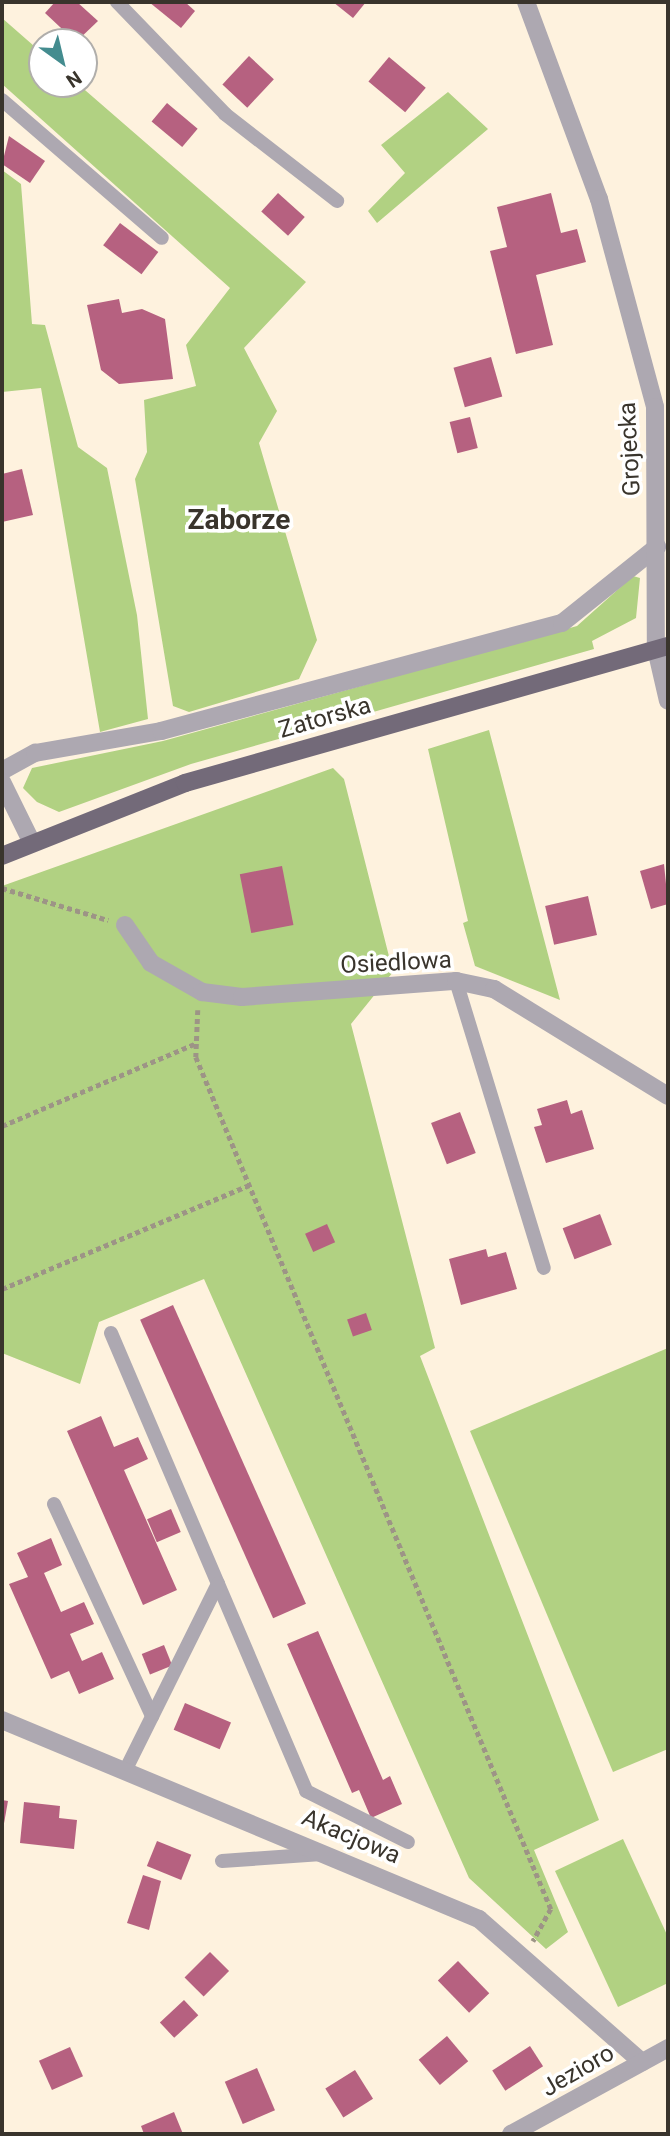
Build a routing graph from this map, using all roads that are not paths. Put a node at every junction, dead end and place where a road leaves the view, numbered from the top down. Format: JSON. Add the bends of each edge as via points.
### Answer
{"nodes":[{"id":1,"x":117,"y":2,"type":"edge"},
{"id":2,"x":526,"y":2,"type":"edge"},
{"id":3,"x":2,"y":100,"type":"edge"},
{"id":4,"x":337,"y":201,"type":"dead end"},
{"id":5,"x":162,"y":238,"type":"dead end"},
{"id":6,"x":662,"y":405,"type":"edge"},
{"id":7,"x":657,"y":547,"type":"junction"},
{"id":8,"x":662,"y":648,"type":"edge"},
{"id":9,"x":668,"y":701,"type":"edge"},
{"id":10,"x":2,"y":771,"type":"edge"},
{"id":11,"x":2,"y":782,"type":"edge"},
{"id":12,"x":32,"y":843,"type":"junction"},
{"id":13,"x":2,"y":856,"type":"edge"},
{"id":14,"x":125,"y":925,"type":"road end"},
{"id":15,"x":456,"y":981,"type":"junction"},
{"id":16,"x":668,"y":1096,"type":"edge"},
{"id":17,"x":544,"y":1268,"type":"dead end"},
{"id":18,"x":111,"y":1333,"type":"dead end"},
{"id":19,"x":54,"y":1504,"type":"dead end"},
{"id":20,"x":218,"y":1584,"type":"junction"},
{"id":21,"x":152,"y":1716,"type":"junction"},
{"id":22,"x":2,"y":1720,"type":"edge"},
{"id":23,"x":126,"y":1769,"type":"junction"},
{"id":24,"x":408,"y":1842,"type":"dead end"},
{"id":25,"x":327,"y":1853,"type":"junction"},
{"id":26,"x":222,"y":1861,"type":"dead end"},
{"id":27,"x":668,"y":2048,"type":"edge"},
{"id":28,"x":642,"y":2062,"type":"junction"},
{"id":29,"x":511,"y":2134,"type":"edge"}],
"edges":[{"from":1,"to":4,"type":"lane","via":[[225,114]]},
{"from":2,"to":6,"type":"street","name":"Grojecka","via":[[599,199]]},
{"from":3,"to":5,"type":"lane"},
{"from":6,"to":7,"type":"street","name":"Grojecka"},
{"from":7,"to":8,"type":"street","name":"Grojecka"},
{"from":7,"to":10,"type":"street","via":[[562,623],[161,732],[35,753]]},
{"from":8,"to":9,"type":"street","name":"Grojecka"},
{"from":8,"to":12,"type":"main road","name":"Zatorska","via":[[185,783]]},
{"from":11,"to":12,"type":"street"},
{"from":12,"to":13,"type":"main road","name":"Zatorska"},
{"from":14,"to":15,"type":"street","name":"Osiedlowa","via":[[151,963],[202,992],[242,997]]},
{"from":15,"to":16,"type":"street","name":"Osiedlowa","via":[[494,989]]},
{"from":15,"to":17,"type":"lane"},
{"from":18,"to":20,"type":"lane"},
{"from":19,"to":21,"type":"lane"},
{"from":20,"to":21,"type":"lane"},
{"from":20,"to":24,"type":"lane","via":[[306,1791]]},
{"from":21,"to":23,"type":"lane"},
{"from":22,"to":23,"type":"street","name":"Akacjowa"},
{"from":23,"to":25,"type":"street","name":"Akacjowa"},
{"from":25,"to":26,"type":"lane"},
{"from":25,"to":28,"type":"street","name":"Akacjowa","via":[[479,1919]]},
{"from":27,"to":28,"type":"street","name":"Jezioro"},
{"from":28,"to":29,"type":"street","name":"Jezioro"}]}
